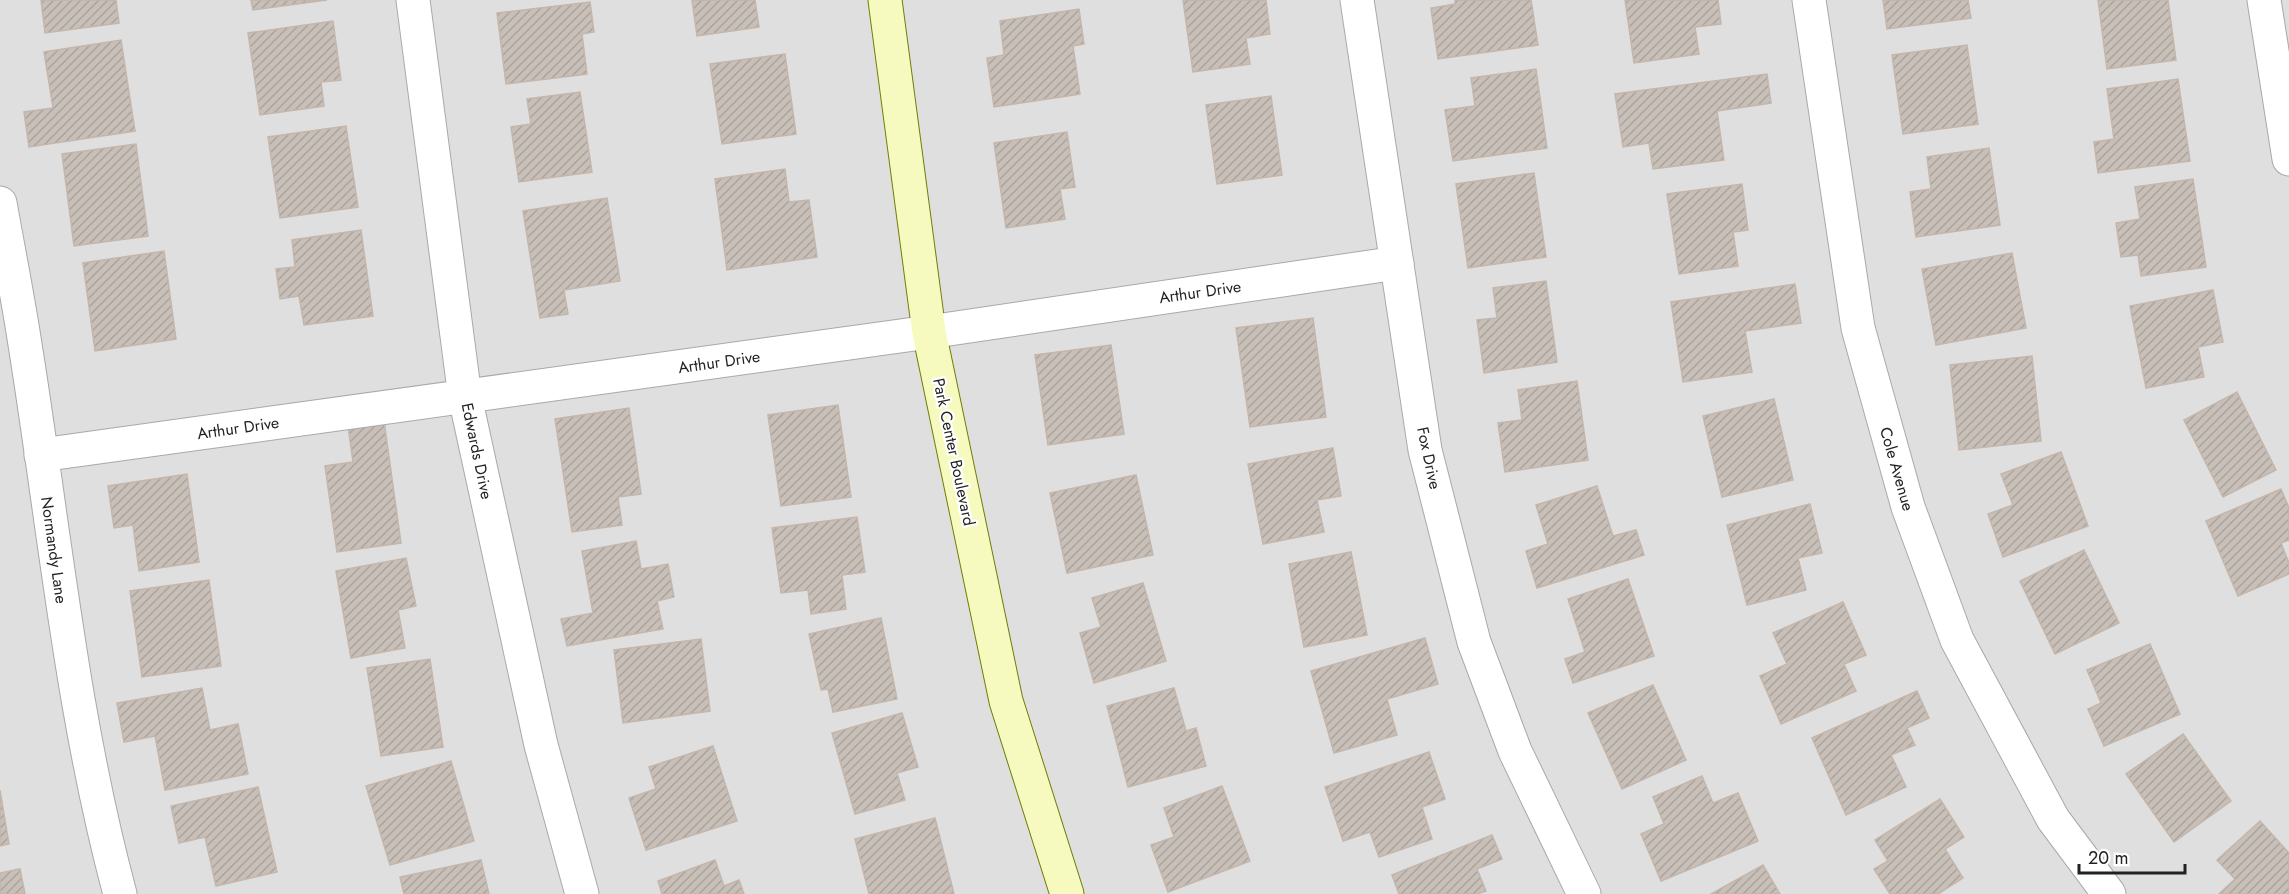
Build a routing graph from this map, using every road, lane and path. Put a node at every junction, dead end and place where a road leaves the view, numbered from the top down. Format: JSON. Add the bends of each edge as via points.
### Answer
{"nodes":[{"id":1,"x":413,"y":0,"type":"edge"},
{"id":2,"x":885,"y":0,"type":"edge"},
{"id":3,"x":1357,"y":0,"type":"edge"},
{"id":4,"x":1809,"y":0,"type":"edge"},
{"id":5,"x":2264,"y":0,"type":"edge"},
{"id":6,"x":2289,"y":159,"type":"edge"},
{"id":7,"x":0,"y":203,"type":"edge"},
{"id":8,"x":1397,"y":263,"type":"junction"},
{"id":9,"x":929,"y":332,"type":"junction"},
{"id":10,"x":465,"y":397,"type":"junction"},
{"id":11,"x":41,"y":455,"type":"junction"},
{"id":12,"x":120,"y":894,"type":"edge"},
{"id":13,"x":582,"y":894,"type":"edge"},
{"id":14,"x":1067,"y":894,"type":"edge"},
{"id":15,"x":1584,"y":894,"type":"edge"},
{"id":16,"x":2109,"y":894,"type":"edge"}],
"edges":[{"from":1,"to":10,"type":"street","name":"Edwards Drive"},
{"from":2,"to":9,"type":"street","name":"Park Center Boulevard"},
{"from":3,"to":8,"type":"street","name":"Fox Drive"},
{"from":4,"to":16,"type":"street","name":"Cole Avenue","via":[[1858,328],[1908,507],[1957,640],[2053,819]]},
{"from":5,"to":6,"type":"street"},
{"from":7,"to":11,"type":"street","name":"Normandy Lane"},
{"from":8,"to":9,"type":"street","name":"Arthur Drive"},
{"from":8,"to":15,"type":"street","name":"Fox Drive","via":[[1425,450],[1474,642],[1515,751]]},
{"from":9,"to":10,"type":"street","name":"Arthur Drive"},
{"from":9,"to":14,"type":"street","name":"Park Center Boulevard","via":[[1006,701]]},
{"from":10,"to":11,"type":"street","name":"Arthur Drive"},
{"from":10,"to":13,"type":"street","name":"Edwards Drive","via":[[541,745]]},
{"from":11,"to":12,"type":"street","name":"Normandy Lane","via":[[65,630],[101,822]]}]}
